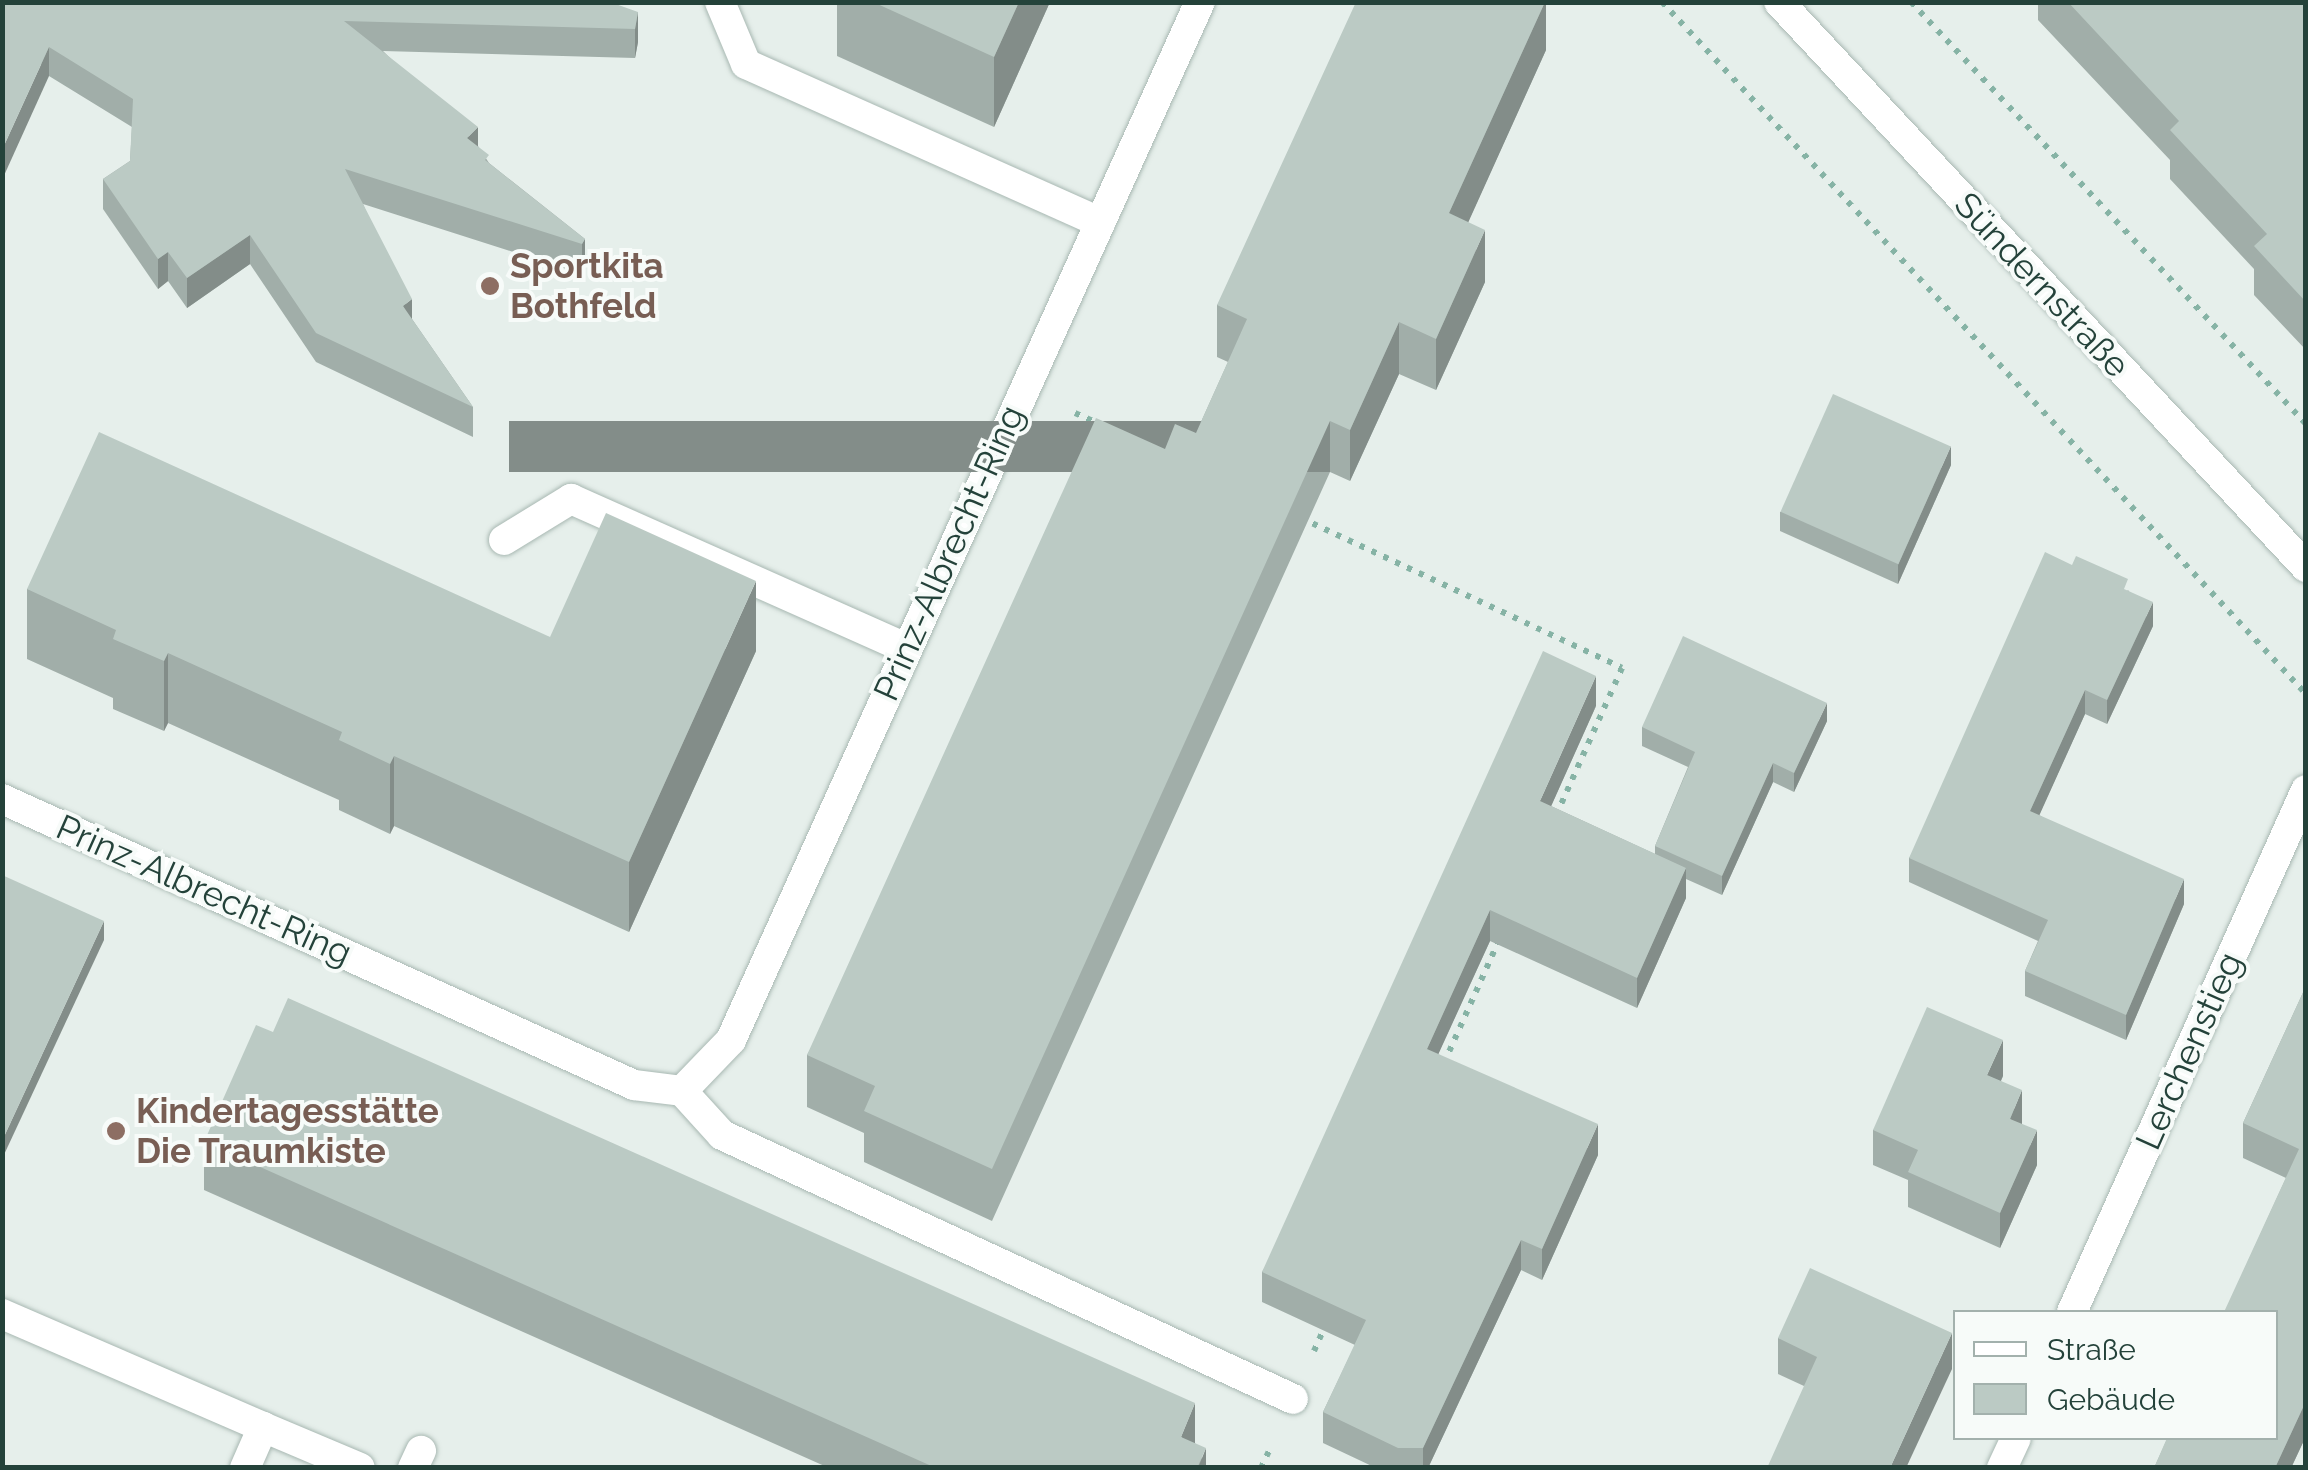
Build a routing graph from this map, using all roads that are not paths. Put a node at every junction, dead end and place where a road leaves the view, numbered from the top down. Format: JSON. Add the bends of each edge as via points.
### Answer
{"nodes":[{"id":1,"x":720,"y":2,"type":"edge"},
{"id":2,"x":1200,"y":2,"type":"edge"},
{"id":3,"x":1779,"y":2,"type":"edge"},
{"id":4,"x":1100,"y":222,"type":"junction"},
{"id":5,"x":504,"y":540,"type":"dead end"},
{"id":6,"x":2306,"y":567,"type":"edge"},
{"id":7,"x":906,"y":648,"type":"junction"},
{"id":8,"x":2306,"y":790,"type":"edge"},
{"id":9,"x":2,"y":799,"type":"edge"},
{"id":10,"x":682,"y":1092,"type":"junction"},
{"id":11,"x":2073,"y":1310,"type":"edge"},
{"id":12,"x":2,"y":1314,"type":"edge"},
{"id":13,"x":1292,"y":1398,"type":"road end"},
{"id":14,"x":264,"y":1427,"type":"junction"},
{"id":15,"x":2015,"y":1440,"type":"edge"},
{"id":16,"x":245,"y":1468,"type":"edge"},
{"id":17,"x":360,"y":1468,"type":"edge"},
{"id":18,"x":2002,"y":1468,"type":"edge"}],
"edges":[{"from":1,"to":4,"type":"street","via":[[746,64]]},
{"from":2,"to":4,"type":"street","name":"Prinz-Albrecht-Ring"},
{"from":3,"to":6,"type":"street","name":"Sündernstraße"},
{"from":4,"to":7,"type":"street","name":"Prinz-Albrecht-Ring"},
{"from":5,"to":7,"type":"street","via":[[571,499]]},
{"from":7,"to":10,"type":"street","name":"Prinz-Albrecht-Ring","via":[[731,1040]]},
{"from":8,"to":11,"type":"street","name":"Lerchenstieg"},
{"from":9,"to":10,"type":"street","name":"Prinz-Albrecht-Ring","via":[[634,1085]]},
{"from":10,"to":13,"type":"street","via":[[722,1135]]},
{"from":12,"to":14,"type":"street"},
{"from":14,"to":16,"type":"street"},
{"from":14,"to":17,"type":"street"},
{"from":15,"to":18,"type":"street"}]}
